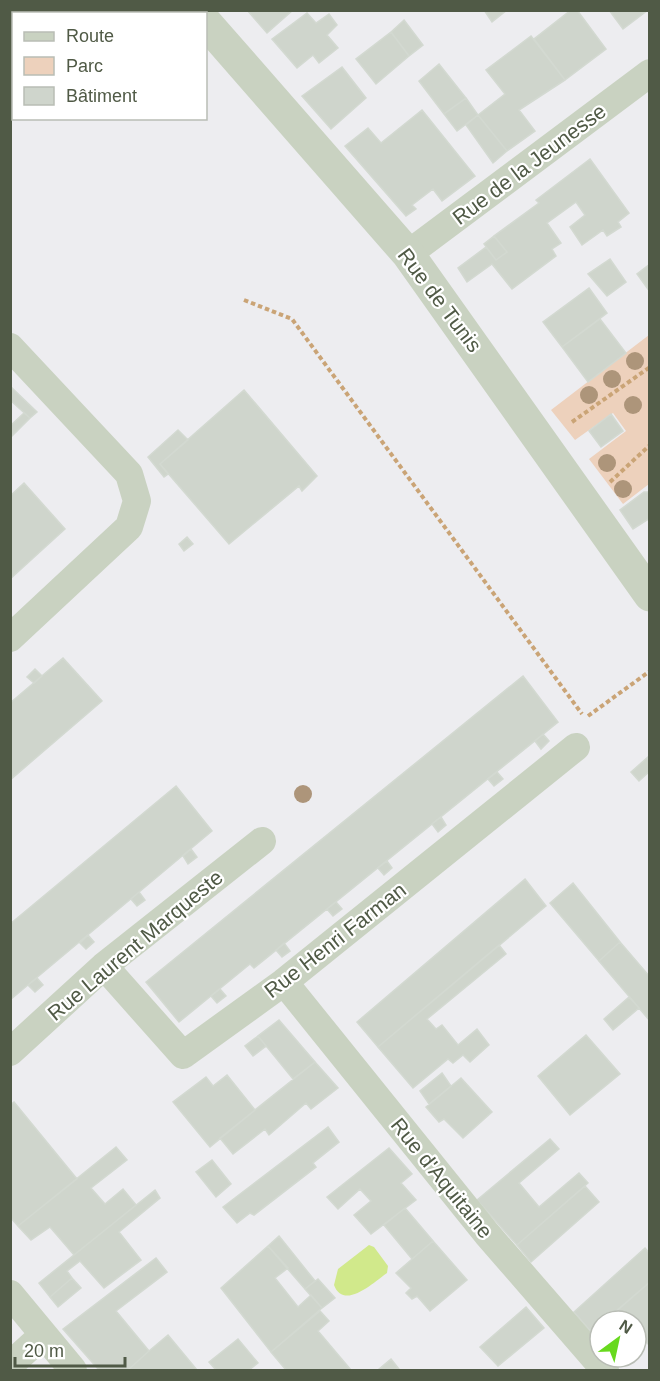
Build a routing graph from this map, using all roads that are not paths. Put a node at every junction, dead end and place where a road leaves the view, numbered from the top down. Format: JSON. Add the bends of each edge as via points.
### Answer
{"nodes":[{"id":1,"x":207,"y":24,"type":"edge"},
{"id":2,"x":650,"y":74,"type":"edge"},
{"id":3,"x":408,"y":254,"type":"junction"},
{"id":4,"x":10,"y":347,"type":"edge"},
{"id":5,"x":650,"y":595,"type":"edge"},
{"id":6,"x":10,"y":638,"type":"edge"},
{"id":7,"x":576,"y":747,"type":"dead end"},
{"id":8,"x":261,"y":841,"type":"dead end"},
{"id":9,"x":104,"y":966,"type":"junction"},
{"id":10,"x":284,"y":982,"type":"junction"},
{"id":11,"x":10,"y":1052,"type":"edge"},
{"id":12,"x":10,"y":1294,"type":"edge"},
{"id":13,"x":43,"y":1335,"type":"junction"},
{"id":14,"x":10,"y":1365,"type":"edge"},
{"id":15,"x":73,"y":1371,"type":"edge"},
{"id":16,"x":605,"y":1371,"type":"edge"}],
"edges":[{"from":1,"to":3,"type":"street","name":"Rue de Tunis"},
{"from":2,"to":3,"type":"street","name":"Rue de la Jeunesse"},
{"from":3,"to":5,"type":"street","name":"Rue de Tunis"},
{"from":4,"to":6,"type":"street","via":[[129,474],[136,501],[129,527]]},
{"from":7,"to":10,"type":"street","name":"Rue Henri Farman"},
{"from":8,"to":9,"type":"street","name":"Rue Laurent Marqueste"},
{"from":9,"to":10,"type":"street","name":"Rue Henri Farman","via":[[183,1055]]},
{"from":9,"to":11,"type":"street","name":"Rue Laurent Marqueste"},
{"from":10,"to":16,"type":"street","name":"Rue d'Aquitaine","via":[[487,1234]]},
{"from":12,"to":13,"type":"street"},
{"from":13,"to":14,"type":"street"},
{"from":13,"to":15,"type":"street"}]}
